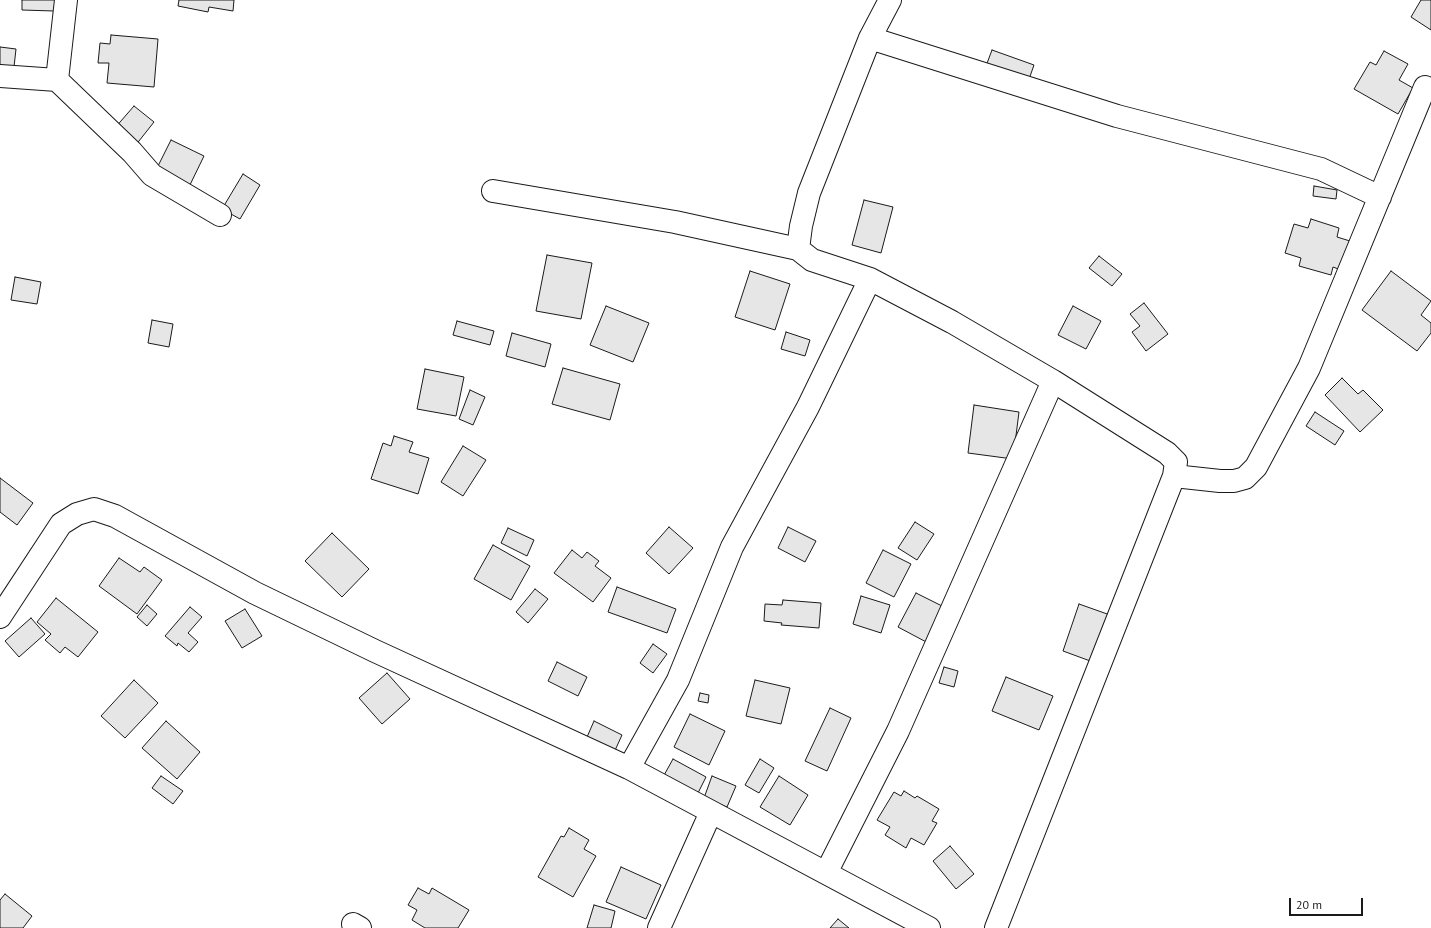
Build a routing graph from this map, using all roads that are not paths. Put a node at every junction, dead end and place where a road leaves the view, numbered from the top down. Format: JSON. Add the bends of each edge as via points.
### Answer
{"nodes":[{"id":1,"x":66,"y":0,"type":"edge"},
{"id":2,"x":890,"y":0,"type":"edge"},
{"id":3,"x":870,"y":38,"type":"junction"},
{"id":4,"x":0,"y":76,"type":"edge"},
{"id":5,"x":57,"y":80,"type":"junction"},
{"id":6,"x":1425,"y":87,"type":"dead end"},
{"id":7,"x":493,"y":192,"type":"dead end"},
{"id":8,"x":1380,"y":197,"type":"junction"},
{"id":9,"x":220,"y":214,"type":"dead end"},
{"id":10,"x":798,"y":249,"type":"junction"},
{"id":11,"x":870,"y":279,"type":"junction"},
{"id":12,"x":1053,"y":380,"type":"junction"},
{"id":13,"x":1174,"y":476,"type":"junction"},
{"id":14,"x":0,"y":617,"type":"edge"},
{"id":15,"x":629,"y":768,"type":"junction"},
{"id":16,"x":711,"y":812,"type":"junction"},
{"id":17,"x":826,"y":873,"type":"junction"},
{"id":18,"x":659,"y":928,"type":"edge"},
{"id":19,"x":929,"y":928,"type":"edge"},
{"id":20,"x":996,"y":928,"type":"edge"}],
"edges":[{"from":1,"to":5,"type":"street"},
{"from":2,"to":3,"type":"street"},
{"from":3,"to":8,"type":"street","via":[[1117,116],[1321,169]]},
{"from":3,"to":10,"type":"street","via":[[809,193]]},
{"from":4,"to":5,"type":"street"},
{"from":5,"to":9,"type":"street","via":[[152,174]]},
{"from":6,"to":8,"type":"street"},
{"from":7,"to":10,"type":"street","via":[[675,222]]},
{"from":8,"to":13,"type":"street","via":[[1309,368],[1256,467],[1245,478],[1234,481]]},
{"from":10,"to":11,"type":"street","via":[[812,260]]},
{"from":11,"to":12,"type":"street"},
{"from":11,"to":15,"type":"street","via":[[808,407],[732,548],[678,680]]},
{"from":12,"to":13,"type":"street","via":[[1167,453],[1176,462]]},
{"from":12,"to":17,"type":"street","via":[[898,731]]},
{"from":13,"to":20,"type":"street"},
{"from":14,"to":15,"type":"street","via":[[61,524],[78,514],[94,509],[116,516],[255,593]]},
{"from":15,"to":16,"type":"street"},
{"from":16,"to":17,"type":"street"},
{"from":16,"to":18,"type":"street"},
{"from":17,"to":19,"type":"street"}]}
